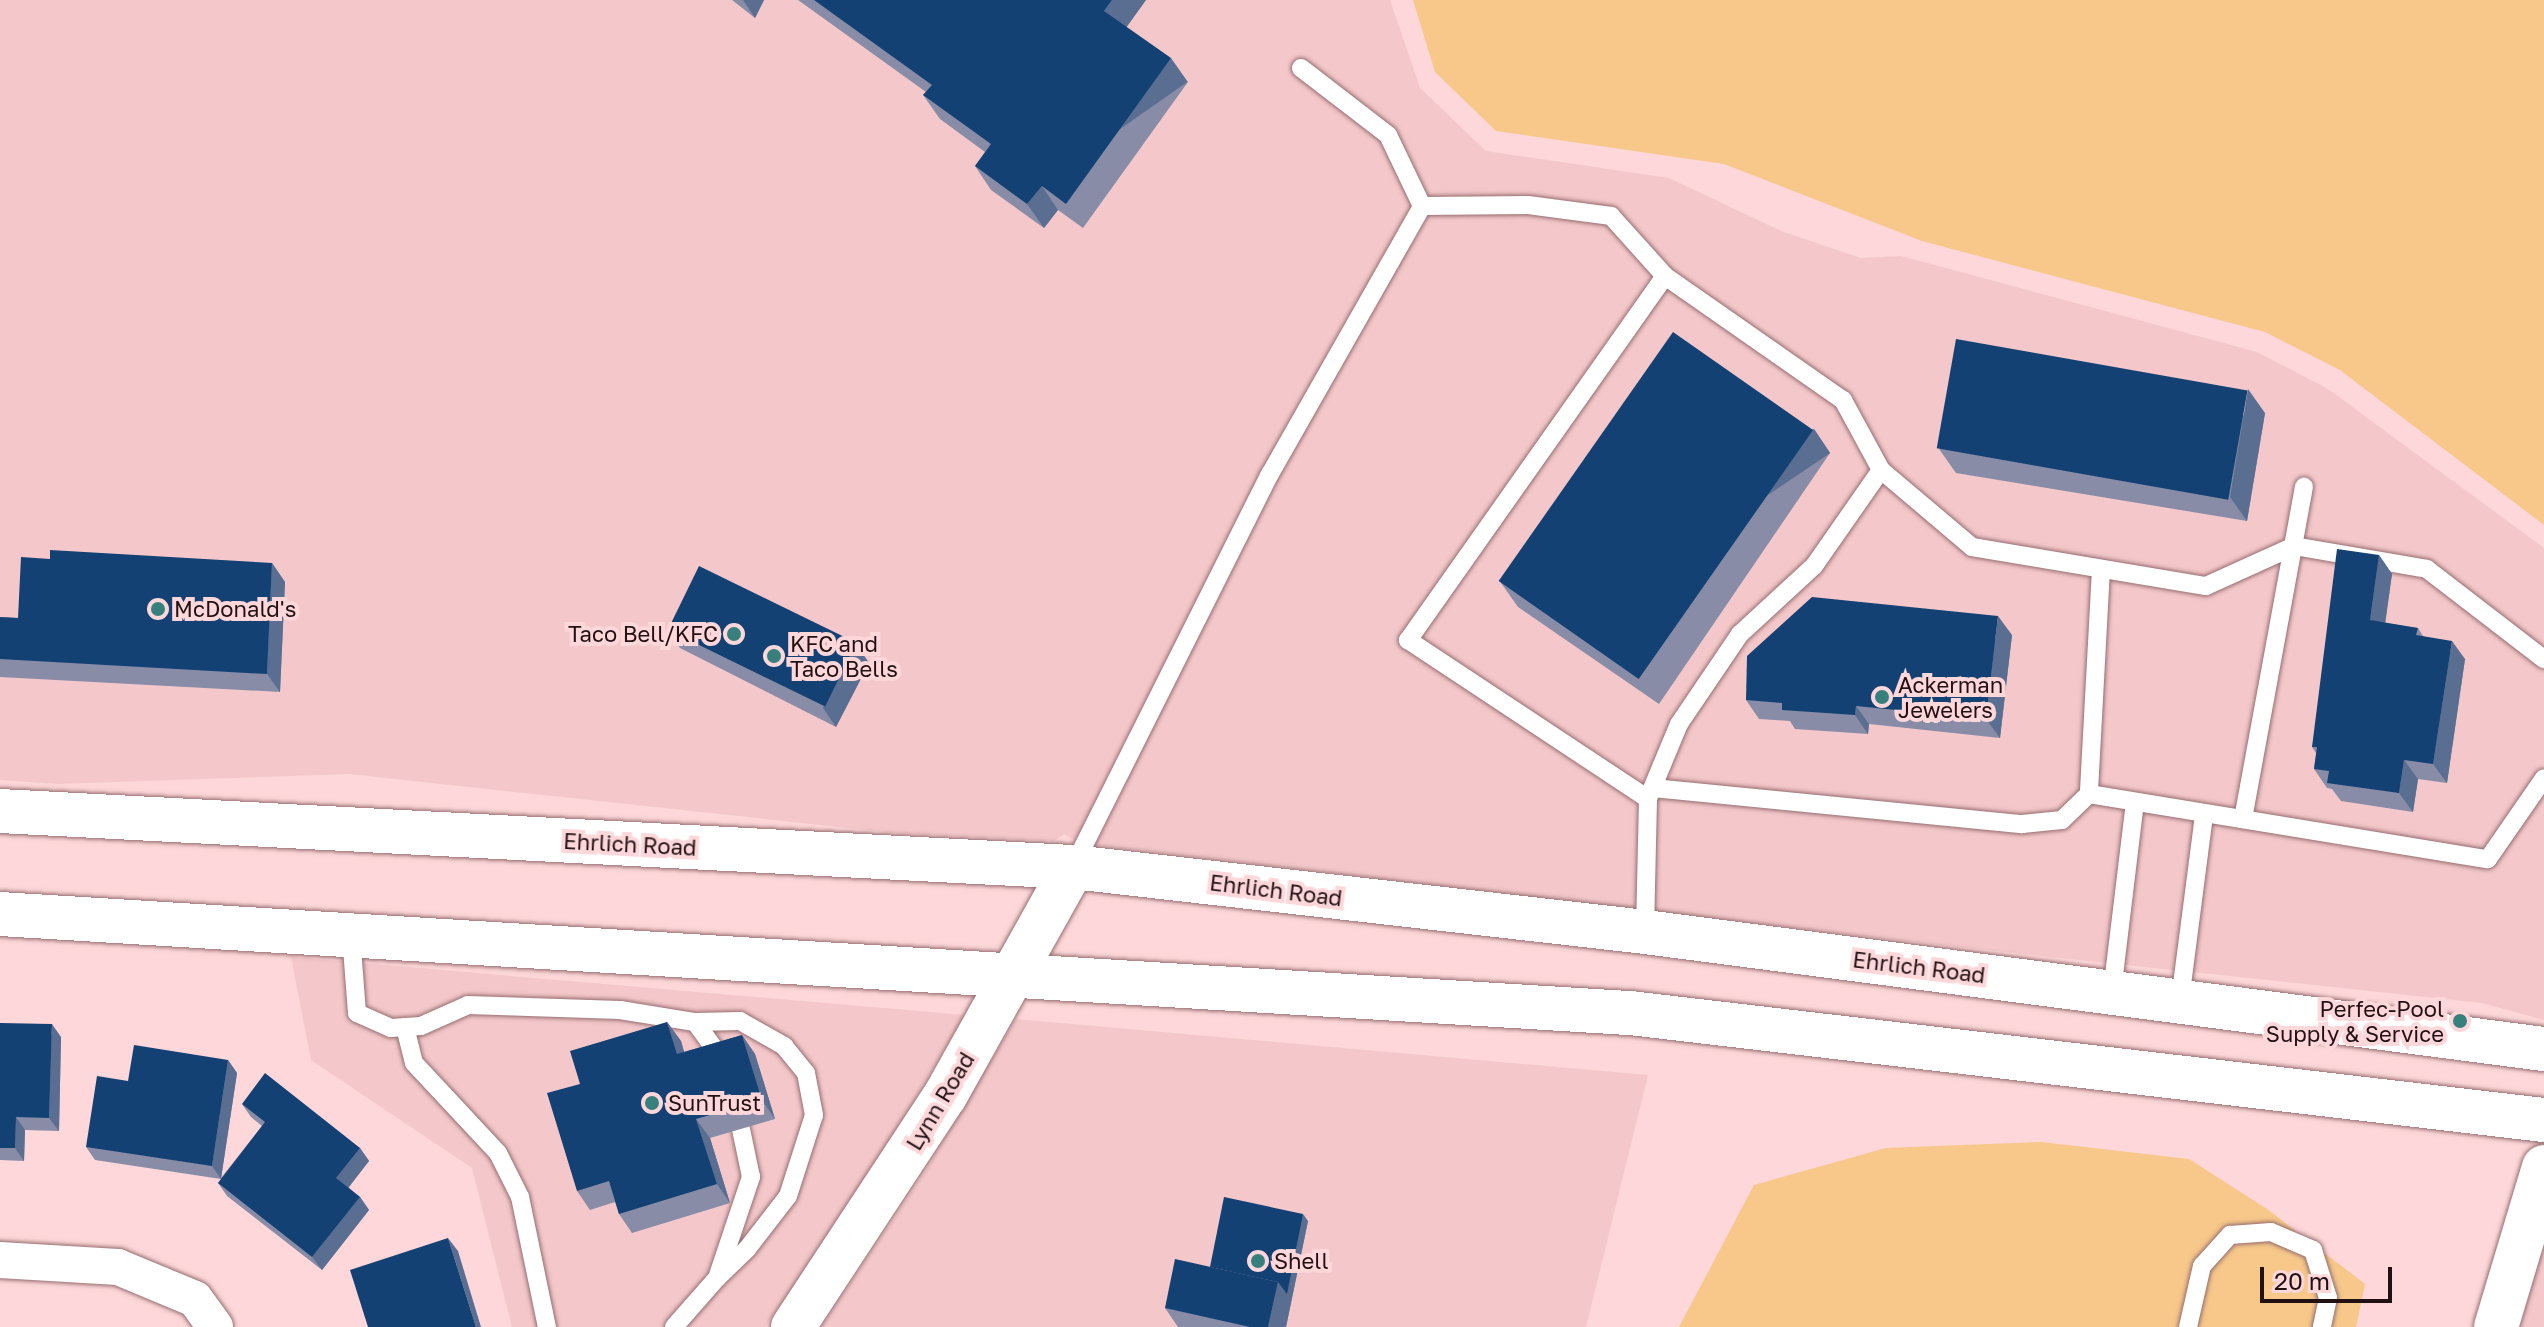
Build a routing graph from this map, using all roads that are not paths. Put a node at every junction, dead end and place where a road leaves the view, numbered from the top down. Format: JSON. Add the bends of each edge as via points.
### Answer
{"nodes":[{"id":1,"x":1301,"y":68,"type":"dead end"},
{"id":2,"x":1422,"y":206,"type":"junction"},
{"id":3,"x":1665,"y":276,"type":"junction"},
{"id":4,"x":1881,"y":470,"type":"junction"},
{"id":5,"x":2304,"y":487,"type":"dead end"},
{"id":6,"x":2294,"y":546,"type":"junction"},
{"id":7,"x":2101,"y":569,"type":"junction"},
{"id":8,"x":2544,"y":659,"type":"edge"},
{"id":9,"x":2544,"y":778,"type":"edge"},
{"id":10,"x":1651,"y":793,"type":"junction"},
{"id":11,"x":2089,"y":794,"type":"junction"},
{"id":12,"x":2135,"y":802,"type":"junction"},
{"id":13,"x":0,"y":811,"type":"edge"},
{"id":14,"x":2204,"y":814,"type":"junction"},
{"id":15,"x":2243,"y":819,"type":"junction"},
{"id":16,"x":1073,"y":867,"type":"junction"},
{"id":17,"x":0,"y":914,"type":"edge"},
{"id":18,"x":1645,"y":932,"type":"junction"},
{"id":19,"x":351,"y":935,"type":"junction"},
{"id":20,"x":1014,"y":976,"type":"junction"},
{"id":21,"x":2112,"y":992,"type":"junction"},
{"id":22,"x":2180,"y":1000,"type":"junction"},
{"id":23,"x":695,"y":1022,"type":"junction"},
{"id":24,"x":405,"y":1027,"type":"junction"},
{"id":25,"x":2544,"y":1049,"type":"edge"},
{"id":26,"x":725,"y":1063,"type":"edge"},
{"id":27,"x":2544,"y":1120,"type":"edge"},
{"id":28,"x":741,"y":1129,"type":"edge"},
{"id":29,"x":2544,"y":1167,"type":"edge"},
{"id":30,"x":0,"y":1260,"type":"edge"},
{"id":31,"x":717,"y":1278,"type":"junction"},
{"id":32,"x":215,"y":1327,"type":"edge"},
{"id":33,"x":547,"y":1327,"type":"edge"},
{"id":34,"x":674,"y":1327,"type":"edge"},
{"id":35,"x":793,"y":1327,"type":"edge"},
{"id":36,"x":2188,"y":1327,"type":"edge"},
{"id":37,"x":2322,"y":1327,"type":"edge"},
{"id":38,"x":2496,"y":1327,"type":"edge"}],
"edges":[{"from":1,"to":2,"type":"lane","via":[[1388,135]]},
{"from":2,"to":3,"type":"lane","via":[[1528,205],[1611,216]]},
{"from":2,"to":16,"type":"lane","via":[[1270,474]]},
{"from":3,"to":4,"type":"lane","via":[[1843,400]]},
{"from":3,"to":10,"type":"lane","via":[[1408,640]]},
{"from":4,"to":7,"type":"lane","via":[[1972,547]]},
{"from":4,"to":10,"type":"lane","via":[[1814,566],[1740,634],[1679,724]]},
{"from":5,"to":6,"type":"lane"},
{"from":6,"to":7,"type":"lane","via":[[2206,586]]},
{"from":6,"to":8,"type":"lane","via":[[2427,569]]},
{"from":6,"to":15,"type":"lane"},
{"from":7,"to":11,"type":"lane"},
{"from":9,"to":15,"type":"lane","via":[[2488,859]]},
{"from":10,"to":11,"type":"lane","via":[[2022,824],[2062,820]]},
{"from":10,"to":18,"type":"lane"},
{"from":11,"to":12,"type":"lane"},
{"from":12,"to":14,"type":"lane"},
{"from":12,"to":21,"type":"lane"},
{"from":13,"to":16,"type":"main road","name":"Ehrlich Road"},
{"from":14,"to":15,"type":"lane"},
{"from":14,"to":22,"type":"lane"},
{"from":16,"to":18,"type":"main road","name":"Ehrlich Road"},
{"from":16,"to":20,"type":"main road","name":"Lynn Road"},
{"from":17,"to":19,"type":"main road"},
{"from":18,"to":21,"type":"main road","name":"Ehrlich Road"},
{"from":19,"to":20,"type":"main road"},
{"from":19,"to":24,"type":"lane","via":[[357,1013],[391,1028]]},
{"from":20,"to":27,"type":"main road","via":[[1630,1013]]},
{"from":20,"to":35,"type":"main road","name":"Lynn Road","via":[[928,1123]]},
{"from":21,"to":22,"type":"main road","name":"Ehrlich Road"},
{"from":22,"to":25,"type":"main road","name":"Ehrlich Road"},
{"from":23,"to":24,"type":"lane","via":[[620,1010],[468,1005],[421,1026]]},
{"from":23,"to":26,"type":"lane"},
{"from":23,"to":31,"type":"lane","via":[[740,1021],[784,1046],[806,1073],[814,1115],[788,1196]]},
{"from":24,"to":33,"type":"lane","via":[[414,1063],[498,1153],[520,1197]]},
{"from":28,"to":31,"type":"lane","via":[[751,1177]]},
{"from":29,"to":38,"type":"main road"},
{"from":30,"to":32,"type":"street","via":[[118,1267],[195,1299]]},
{"from":31,"to":34,"type":"lane"},
{"from":36,"to":37,"type":"lane","via":[[2202,1266],[2230,1235],[2271,1232],[2313,1250],[2328,1298]]}]}
